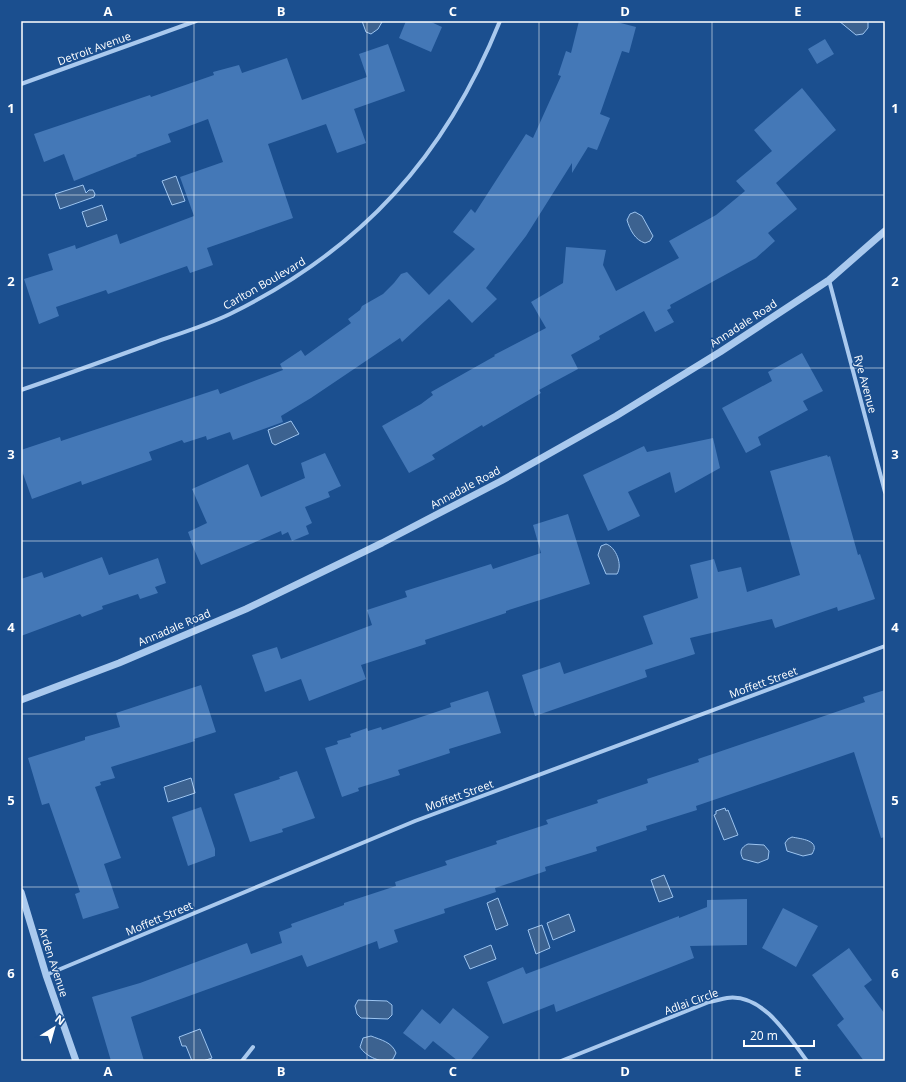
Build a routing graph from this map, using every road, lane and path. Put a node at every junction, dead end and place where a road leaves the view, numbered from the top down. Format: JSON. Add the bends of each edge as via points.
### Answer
{"nodes":[{"id":1,"x":196,"y":21,"type":"edge"},
{"id":2,"x":500,"y":21,"type":"edge"},
{"id":3,"x":21,"y":84,"type":"edge"},
{"id":4,"x":885,"y":231,"type":"edge"},
{"id":5,"x":829,"y":280,"type":"junction"},
{"id":6,"x":21,"y":390,"type":"edge"},
{"id":7,"x":885,"y":492,"type":"edge"},
{"id":8,"x":885,"y":646,"type":"edge"},
{"id":9,"x":21,"y":700,"type":"edge"},
{"id":10,"x":21,"y":892,"type":"edge"},
{"id":11,"x":46,"y":975,"type":"junction"},
{"id":12,"x":253,"y":1047,"type":"dead end"},
{"id":13,"x":76,"y":1061,"type":"edge"},
{"id":14,"x":242,"y":1061,"type":"edge"},
{"id":15,"x":561,"y":1061,"type":"edge"},
{"id":16,"x":807,"y":1061,"type":"edge"}],
"edges":[{"from":1,"to":3,"type":"street","name":"Detroit Avenue"},
{"from":2,"to":6,"type":"street","name":"Carlton Boulevard","via":[[462,103],[433,147],[388,201],[356,232],[313,266],[273,292],[223,317]]},
{"from":4,"to":5,"type":"street","name":"Annadale Road"},
{"from":5,"to":7,"type":"street","name":"Rye Avenue"},
{"from":5,"to":9,"type":"street","name":"Annadale Road","via":[[720,352],[616,416],[389,540],[239,612],[119,663]]},
{"from":8,"to":11,"type":"street","name":"Moffett Street","via":[[415,821]]},
{"from":10,"to":11,"type":"street","name":"Arden Avenue"},
{"from":11,"to":13,"type":"street","name":"Arden Avenue"},
{"from":12,"to":14,"type":"street"},
{"from":15,"to":16,"type":"street","name":"Adlai Circle","via":[[709,1002],[729,998],[748,1001],[767,1012],[783,1027]]}]}
